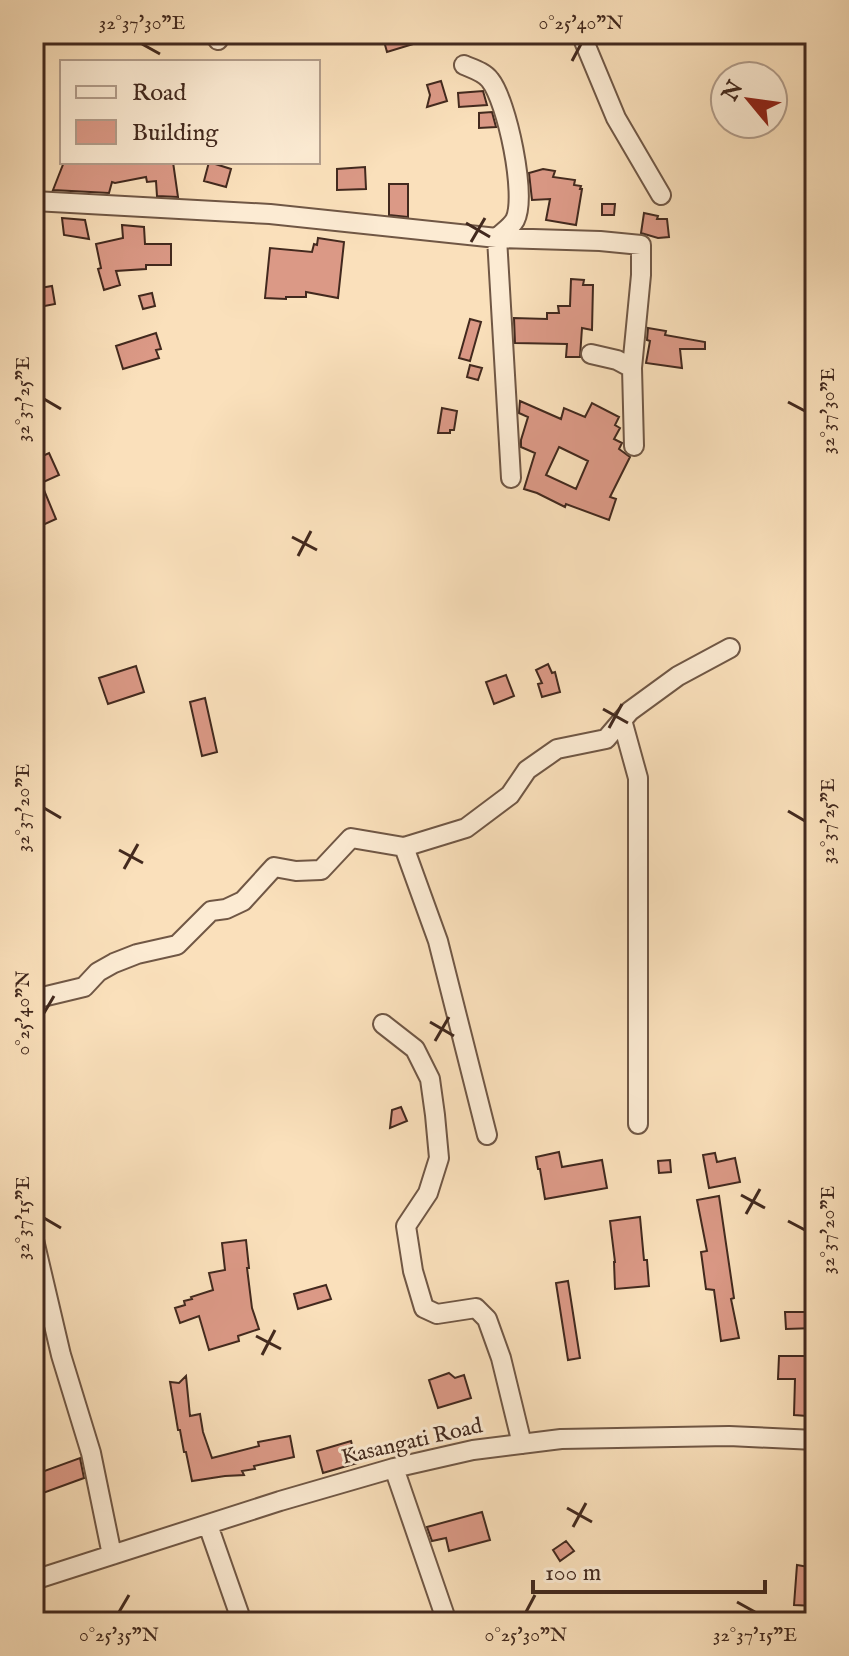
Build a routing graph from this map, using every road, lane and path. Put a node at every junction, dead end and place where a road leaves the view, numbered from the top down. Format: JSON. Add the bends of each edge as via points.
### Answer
{"nodes":[{"id":1,"x":581,"y":34,"type":"edge"},
{"id":2,"x":464,"y":65,"type":"dead end"},
{"id":3,"x":661,"y":195,"type":"dead end"},
{"id":4,"x":34,"y":201,"type":"edge"},
{"id":5,"x":497,"y":238,"type":"junction"},
{"id":6,"x":591,"y":354,"type":"dead end"},
{"id":7,"x":632,"y":368,"type":"junction"},
{"id":8,"x":634,"y":446,"type":"dead end"},
{"id":9,"x":511,"y":478,"type":"dead end"},
{"id":10,"x":730,"y":648,"type":"dead end"},
{"id":11,"x":622,"y":720,"type":"junction"},
{"id":12,"x":404,"y":847,"type":"junction"},
{"id":13,"x":34,"y":999,"type":"edge"},
{"id":14,"x":383,"y":1024,"type":"dead end"},
{"id":15,"x":638,"y":1124,"type":"dead end"},
{"id":16,"x":487,"y":1135,"type":"dead end"},
{"id":17,"x":34,"y":1240,"type":"edge"},
{"id":18,"x":815,"y":1440,"type":"edge"},
{"id":19,"x":522,"y":1444,"type":"junction"},
{"id":20,"x":394,"y":1468,"type":"junction"},
{"id":21,"x":208,"y":1525,"type":"junction"},
{"id":22,"x":112,"y":1555,"type":"junction"},
{"id":23,"x":34,"y":1580,"type":"edge"},
{"id":24,"x":242,"y":1622,"type":"edge"},
{"id":25,"x":447,"y":1622,"type":"edge"}],
"edges":[{"from":1,"to":3,"type":"street","via":[[616,118]]},
{"from":2,"to":5,"type":"street","via":[[493,84],[515,158],[517,217]]},
{"from":4,"to":5,"type":"street","via":[[270,214]]},
{"from":5,"to":7,"type":"street","via":[[641,245]]},
{"from":5,"to":9,"type":"street"},
{"from":6,"to":7,"type":"street"},
{"from":7,"to":8,"type":"street"},
{"from":10,"to":11,"type":"street","via":[[678,676]]},
{"from":11,"to":12,"type":"street","via":[[606,739],[557,749],[466,828]]},
{"from":11,"to":15,"type":"street","via":[[638,778]]},
{"from":12,"to":13,"type":"street","via":[[351,838],[321,870],[274,867],[243,901],[211,911],[177,945],[114,963],[84,987]]},
{"from":12,"to":16,"type":"street","via":[[438,941]]},
{"from":14,"to":19,"type":"street","via":[[415,1049],[430,1079],[439,1158],[428,1193],[406,1226],[424,1308],[437,1314],[476,1308],[487,1319]]},
{"from":17,"to":22,"type":"street","via":[[91,1453]]},
{"from":18,"to":19,"type":"street","name":"Kasangati Road","via":[[638,1437]]},
{"from":19,"to":20,"type":"street","name":"Kasangati Road"},
{"from":20,"to":21,"type":"street","name":"Kasangati Road"},
{"from":20,"to":25,"type":"street"},
{"from":21,"to":22,"type":"street","name":"Kasangati Road"},
{"from":21,"to":24,"type":"street"},
{"from":22,"to":23,"type":"street","name":"Kasangati Road"}]}
